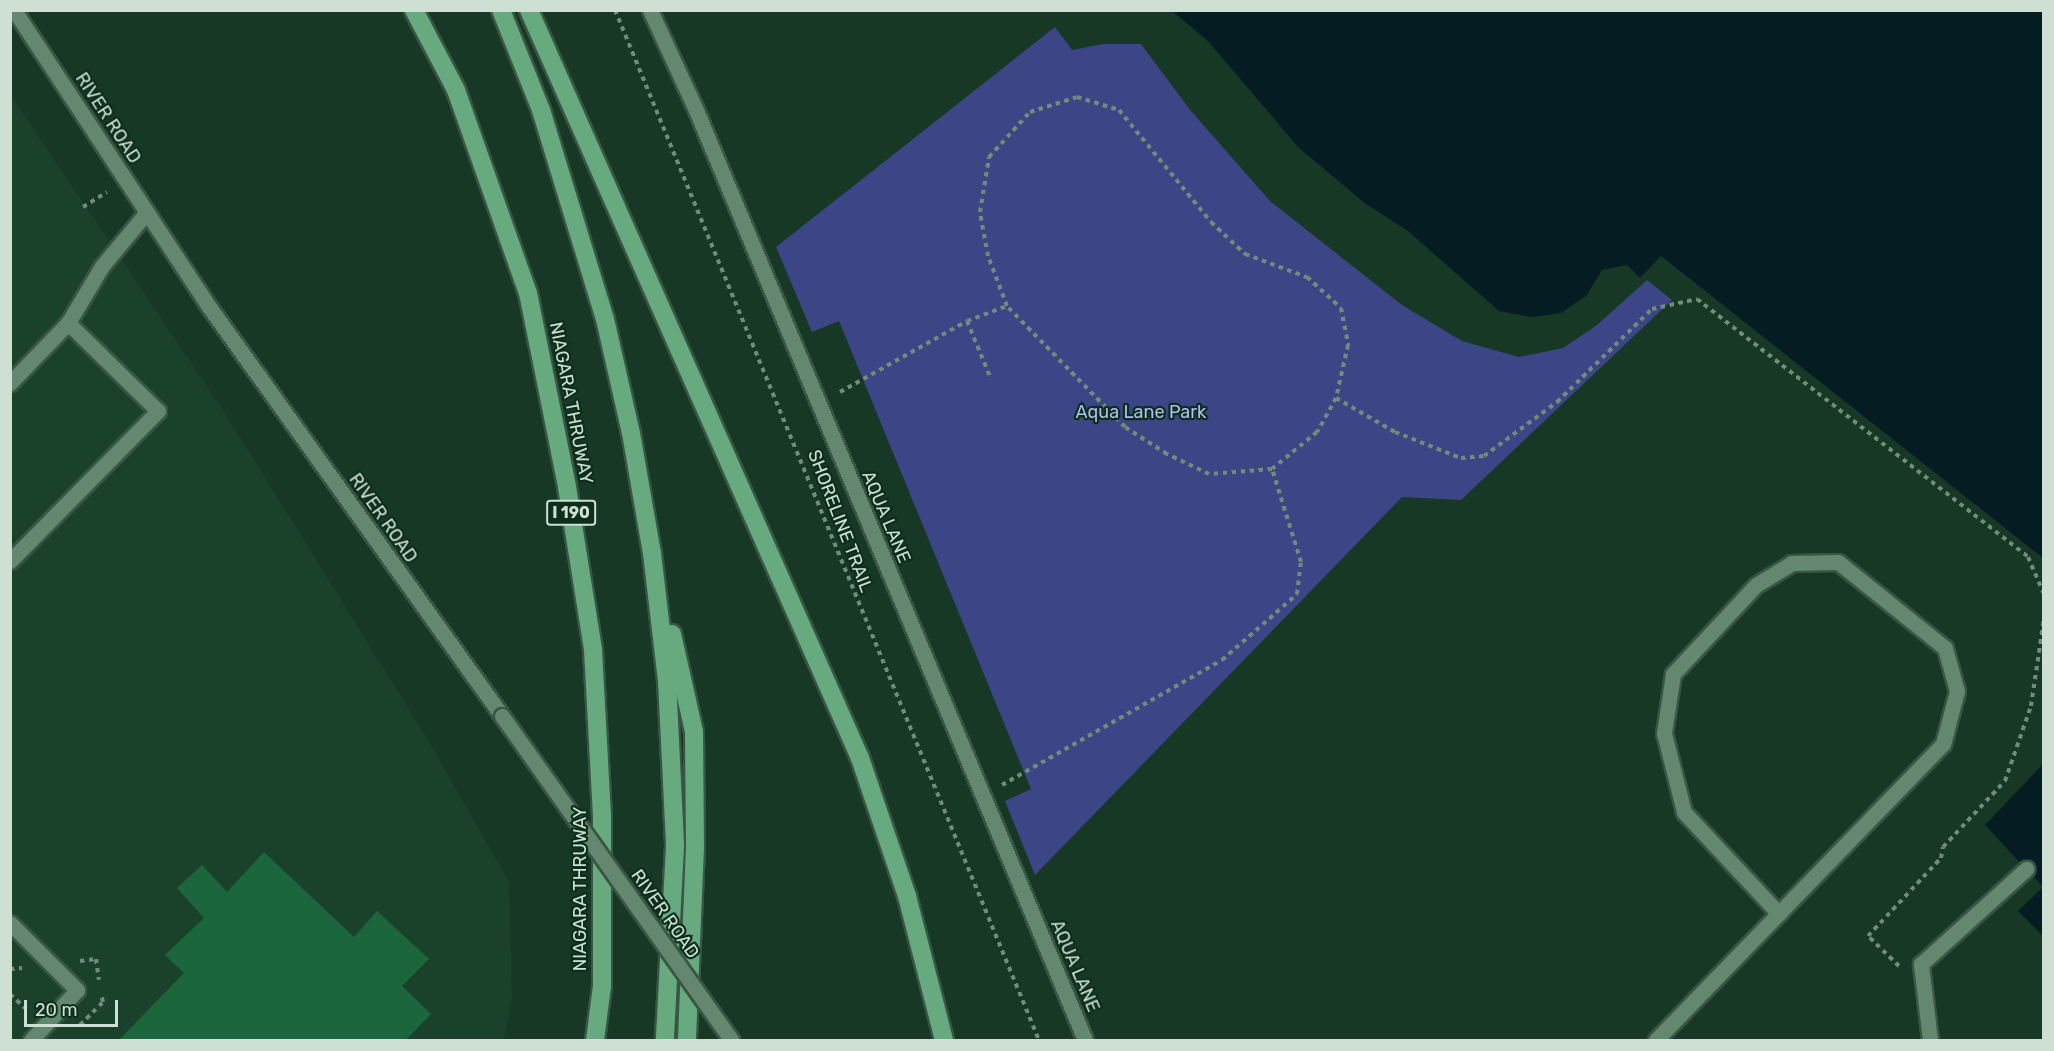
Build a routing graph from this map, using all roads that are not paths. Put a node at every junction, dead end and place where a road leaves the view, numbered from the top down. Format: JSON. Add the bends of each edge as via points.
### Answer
{"nodes":[{"id":1,"x":15,"y":10,"type":"edge"},
{"id":2,"x":414,"y":10,"type":"edge"},
{"id":3,"x":501,"y":10,"type":"edge"},
{"id":4,"x":529,"y":10,"type":"edge"},
{"id":5,"x":650,"y":10,"type":"edge"},
{"id":6,"x":147,"y":212,"type":"junction"},
{"id":7,"x":68,"y":323,"type":"junction"},
{"id":8,"x":10,"y":383,"type":"edge"},
{"id":9,"x":646,"y":523,"type":"junction"},
{"id":10,"x":10,"y":561,"type":"edge"},
{"id":11,"x":2026,"y":869,"type":"dead end"},
{"id":12,"x":1779,"y":914,"type":"junction"},
{"id":13,"x":10,"y":923,"type":"edge"},
{"id":14,"x":1925,"y":1037,"type":"edge"},
{"id":15,"x":31,"y":1041,"type":"edge"},
{"id":16,"x":595,"y":1041,"type":"edge"},
{"id":17,"x":665,"y":1041,"type":"edge"},
{"id":18,"x":687,"y":1041,"type":"edge"},
{"id":19,"x":731,"y":1041,"type":"edge"},
{"id":20,"x":944,"y":1041,"type":"edge"},
{"id":21,"x":1085,"y":1041,"type":"edge"},
{"id":22,"x":1656,"y":1041,"type":"edge"}],
"edges":[{"from":1,"to":6,"type":"main road","name":"RIVER ROAD"},
{"from":2,"to":16,"type":"highway","name":"NIAGARA THRUWAY","number":"I 190","via":[[456,90],[528,293],[567,487],[592,650],[602,814],[602,986]]},
{"from":3,"to":9,"type":"highway","via":[[541,110],[605,318]]},
{"from":4,"to":20,"type":"highway","via":[[860,758],[907,896]]},
{"from":5,"to":21,"type":"main road","name":"AQUA LANE","via":[[696,110]]},
{"from":6,"to":7,"type":"main road","via":[[102,266]]},
{"from":6,"to":19,"type":"main road","name":"RIVER ROAD","bridge":true,"via":[[210,308]]},
{"from":7,"to":8,"type":"main road"},
{"from":7,"to":10,"type":"main road","via":[[158,411]]},
{"from":9,"to":17,"type":"highway","via":[[667,680],[675,846]]},
{"from":9,"to":18,"type":"highway","via":[[694,732],[695,848]]},
{"from":11,"to":14,"type":"main road","via":[[1921,964]]},
{"from":12,"to":12,"type":"main road","via":[[1684,812],[1665,733],[1673,674],[1756,585],[1792,562],[1838,562],[1946,648],[1957,692],[1943,744]]},
{"from":12,"to":22,"type":"main road"},
{"from":13,"to":15,"type":"main road","via":[[77,990]]}]}
